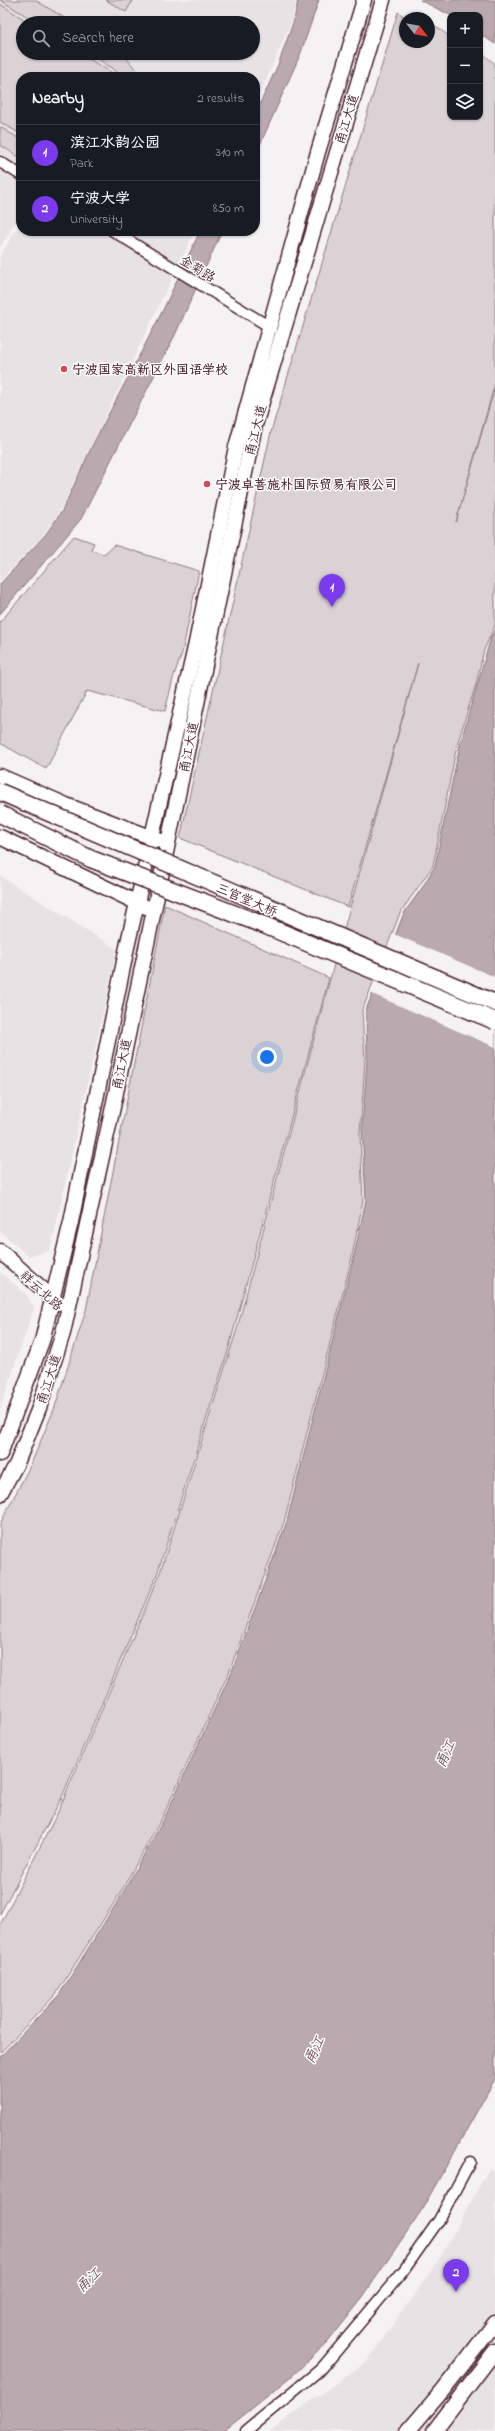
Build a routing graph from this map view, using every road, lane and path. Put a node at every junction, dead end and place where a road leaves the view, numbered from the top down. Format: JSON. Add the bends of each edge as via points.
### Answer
{"nodes":[{"id":1,"x":364,"y":0,"type":"edge"},
{"id":2,"x":382,"y":0,"type":"edge"},
{"id":3,"x":0,"y":162,"type":"edge"},
{"id":4,"x":16,"y":172,"type":"edge"},
{"id":5,"x":121,"y":236,"type":"edge"},
{"id":6,"x":270,"y":326,"type":"junction"},
{"id":7,"x":0,"y":776,"type":"edge"},
{"id":8,"x":0,"y":792,"type":"edge"},
{"id":9,"x":0,"y":814,"type":"edge"},
{"id":10,"x":0,"y":837,"type":"edge"},
{"id":11,"x":152,"y":839,"type":"junction"},
{"id":12,"x":169,"y":843,"type":"junction"},
{"id":13,"x":137,"y":903,"type":"junction"},
{"id":14,"x":154,"y":910,"type":"junction"},
{"id":15,"x":495,"y":1003,"type":"edge"},
{"id":16,"x":495,"y":1021,"type":"edge"},
{"id":17,"x":0,"y":1251,"type":"edge"},
{"id":18,"x":53,"y":1298,"type":"junction"},
{"id":19,"x":67,"y":1312,"type":"junction"},
{"id":20,"x":0,"y":1454,"type":"edge"},
{"id":21,"x":0,"y":1494,"type":"edge"},
{"id":22,"x":470,"y":2162,"type":"dead end"},
{"id":23,"x":495,"y":2323,"type":"edge"},
{"id":24,"x":495,"y":2351,"type":"edge"},
{"id":25,"x":246,"y":2431,"type":"edge"},
{"id":26,"x":408,"y":2431,"type":"edge"},
{"id":27,"x":434,"y":2431,"type":"edge"}],
"edges":[{"from":1,"to":6,"type":"main road","name":"甬江大道","via":[[318,152]]},
{"from":2,"to":12,"type":"main road","name":"甬江大道","via":[[254,425]]},
{"from":3,"to":4,"type":"street"},
{"from":5,"to":6,"type":"street","name":"金菊路"},
{"from":6,"to":11,"type":"main road","name":"甬江大道","via":[[236,447]]},
{"from":7,"to":11,"type":"main road"},
{"from":8,"to":15,"type":"main road","name":"三官堂大桥","bridge":true},
{"from":9,"to":16,"type":"main road","name":"三官堂大桥","bridge":true,"via":[[91,859],[264,926]]},
{"from":10,"to":13,"type":"main road"},
{"from":11,"to":12,"type":"main road"},
{"from":11,"to":13,"type":"main road","name":"甬江大道"},
{"from":12,"to":14,"type":"main road","name":"甬江大道"},
{"from":13,"to":14,"type":"main road"},
{"from":13,"to":18,"type":"main road","name":"甬江大道"},
{"from":14,"to":19,"type":"main road","name":"甬江大道"},
{"from":17,"to":18,"type":"main road","name":"祥云北路"},
{"from":18,"to":19,"type":"main road","name":"祥云北路"},
{"from":18,"to":20,"type":"main road","name":"甬江大道","via":[[42,1341]]},
{"from":19,"to":21,"type":"main road","name":"甬江大道","via":[[39,1408],[17,1463]]},
{"from":22,"to":25,"type":"street","via":[[438,2220],[404,2270],[322,2368]]},
{"from":23,"to":26,"type":"main road","via":[[444,2390]]},
{"from":24,"to":27,"type":"main road"}]}
